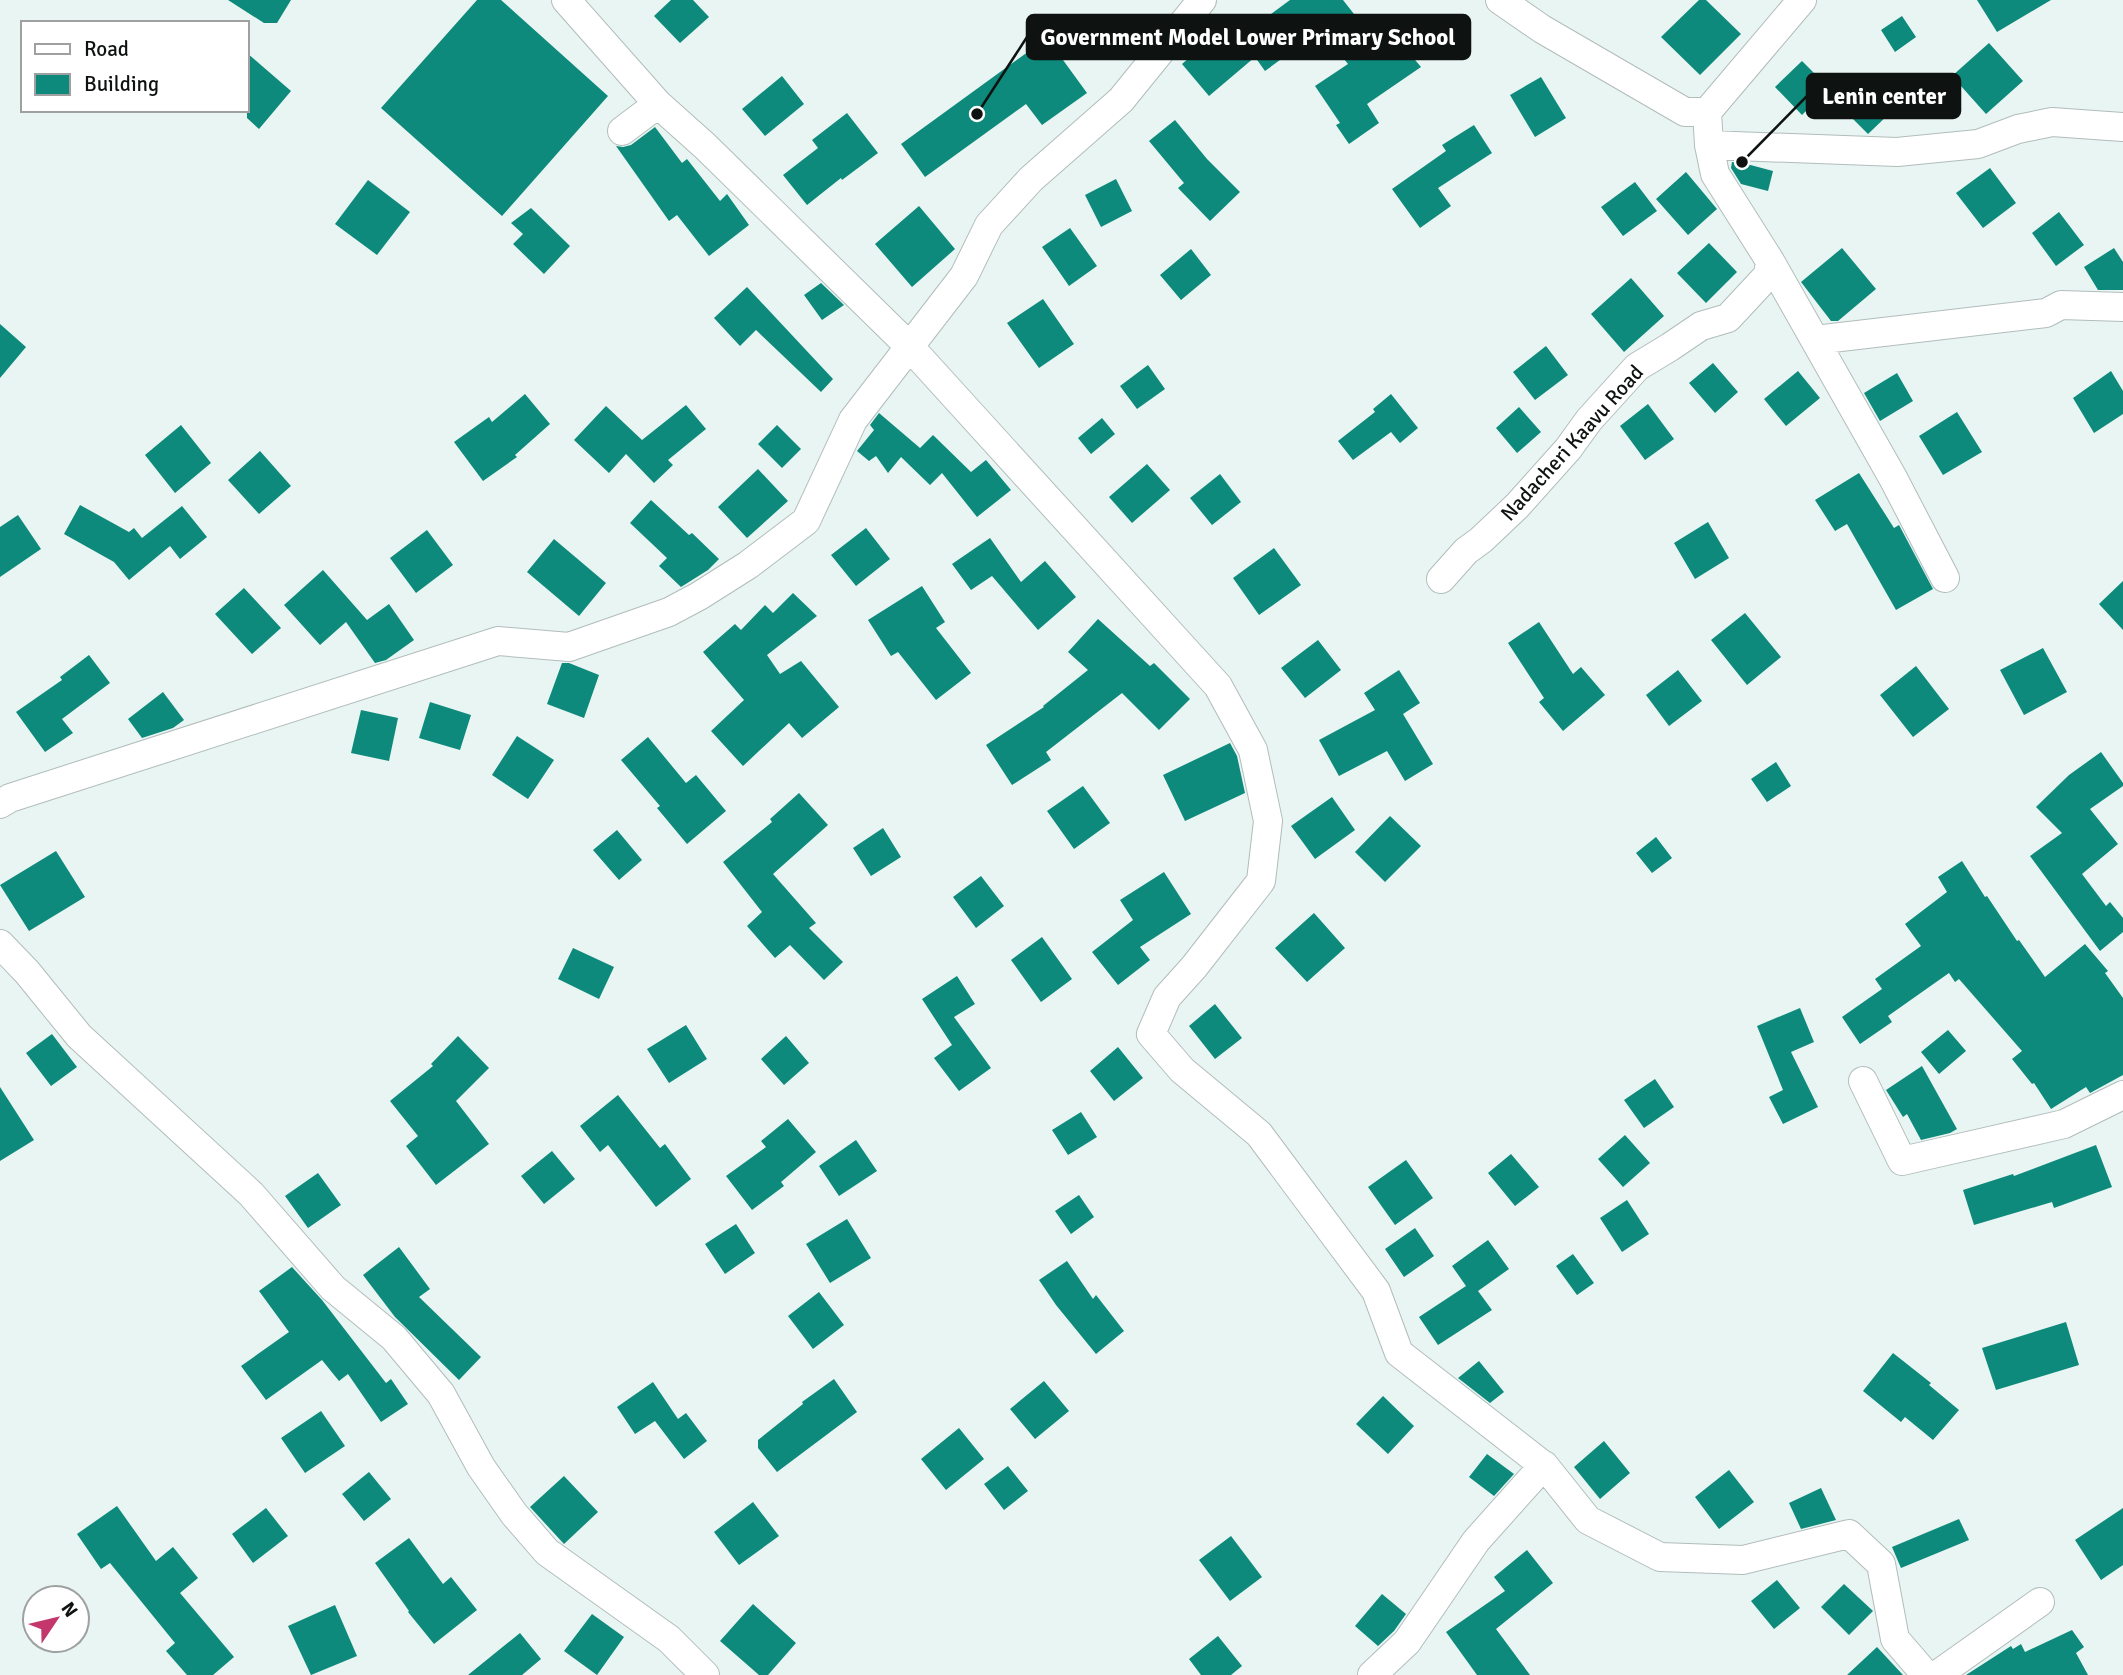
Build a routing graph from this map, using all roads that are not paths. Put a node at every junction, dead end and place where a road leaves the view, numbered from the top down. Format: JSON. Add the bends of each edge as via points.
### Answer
{"nodes":[{"id":1,"x":566,"y":0,"type":"edge"},
{"id":2,"x":1202,"y":0,"type":"edge"},
{"id":3,"x":1500,"y":0,"type":"edge"},
{"id":4,"x":1802,"y":0,"type":"edge"},
{"id":5,"x":658,"y":104,"type":"junction"},
{"id":6,"x":1707,"y":112,"type":"junction"},
{"id":7,"x":2123,"y":127,"type":"edge"},
{"id":8,"x":622,"y":131,"type":"dead end"},
{"id":9,"x":1709,"y":145,"type":"junction"},
{"id":10,"x":1770,"y":261,"type":"junction"},
{"id":11,"x":2123,"y":307,"type":"edge"},
{"id":12,"x":1815,"y":340,"type":"junction"},
{"id":13,"x":909,"y":346,"type":"junction"},
{"id":14,"x":1945,"y":578,"type":"dead end"},
{"id":15,"x":1441,"y":579,"type":"dead end"},
{"id":16,"x":0,"y":804,"type":"edge"},
{"id":17,"x":0,"y":944,"type":"edge"},
{"id":18,"x":1863,"y":1081,"type":"dead end"},
{"id":19,"x":2123,"y":1094,"type":"edge"},
{"id":20,"x":1543,"y":1465,"type":"junction"},
{"id":21,"x":2040,"y":1602,"type":"dead end"},
{"id":22,"x":705,"y":1675,"type":"edge"},
{"id":23,"x":1372,"y":1675,"type":"edge"},
{"id":24,"x":1926,"y":1675,"type":"edge"},
{"id":25,"x":1937,"y":1675,"type":"edge"}],
"edges":[{"from":1,"to":5,"type":"street"},
{"from":2,"to":13,"type":"street","via":[[1121,100],[1031,179],[989,225],[964,276]]},
{"from":3,"to":6,"type":"street","via":[[1685,112]]},
{"from":4,"to":6,"type":"street"},
{"from":5,"to":8,"type":"street"},
{"from":5,"to":13,"type":"street"},
{"from":6,"to":9,"type":"street"},
{"from":7,"to":9,"type":"street","via":[[2052,122],[1978,144],[1897,152]]},
{"from":9,"to":10,"type":"street","via":[[1715,174]]},
{"from":10,"to":12,"type":"street"},
{"from":10,"to":15,"type":"street","name":"Nadacheri Kaavu Road","via":[[1768,275],[1728,318],[1701,326],[1637,367],[1517,506]]},
{"from":11,"to":12,"type":"street","via":[[2061,305],[2046,313]]},
{"from":12,"to":14,"type":"street"},
{"from":13,"to":16,"type":"street","via":[[853,420],[806,521],[748,565],[669,612],[569,647],[498,640]]},
{"from":13,"to":20,"type":"street","via":[[1218,686],[1253,750],[1268,821],[1261,881],[1167,997],[1152,1034],[1182,1070],[1259,1134],[1376,1291],[1399,1353]]},
{"from":17,"to":22,"type":"street","via":[[79,1036],[251,1194],[333,1288],[394,1338],[441,1394],[481,1467],[547,1552],[669,1639]]},
{"from":18,"to":19,"type":"street","via":[[1902,1161],[2064,1124]]},
{"from":20,"to":23,"type":"street","via":[[1476,1541],[1407,1642]]},
{"from":20,"to":24,"type":"street","via":[[1588,1520],[1660,1557],[1743,1560],[1849,1534],[1881,1564],[1895,1639]]},
{"from":21,"to":25,"type":"street"}]}
